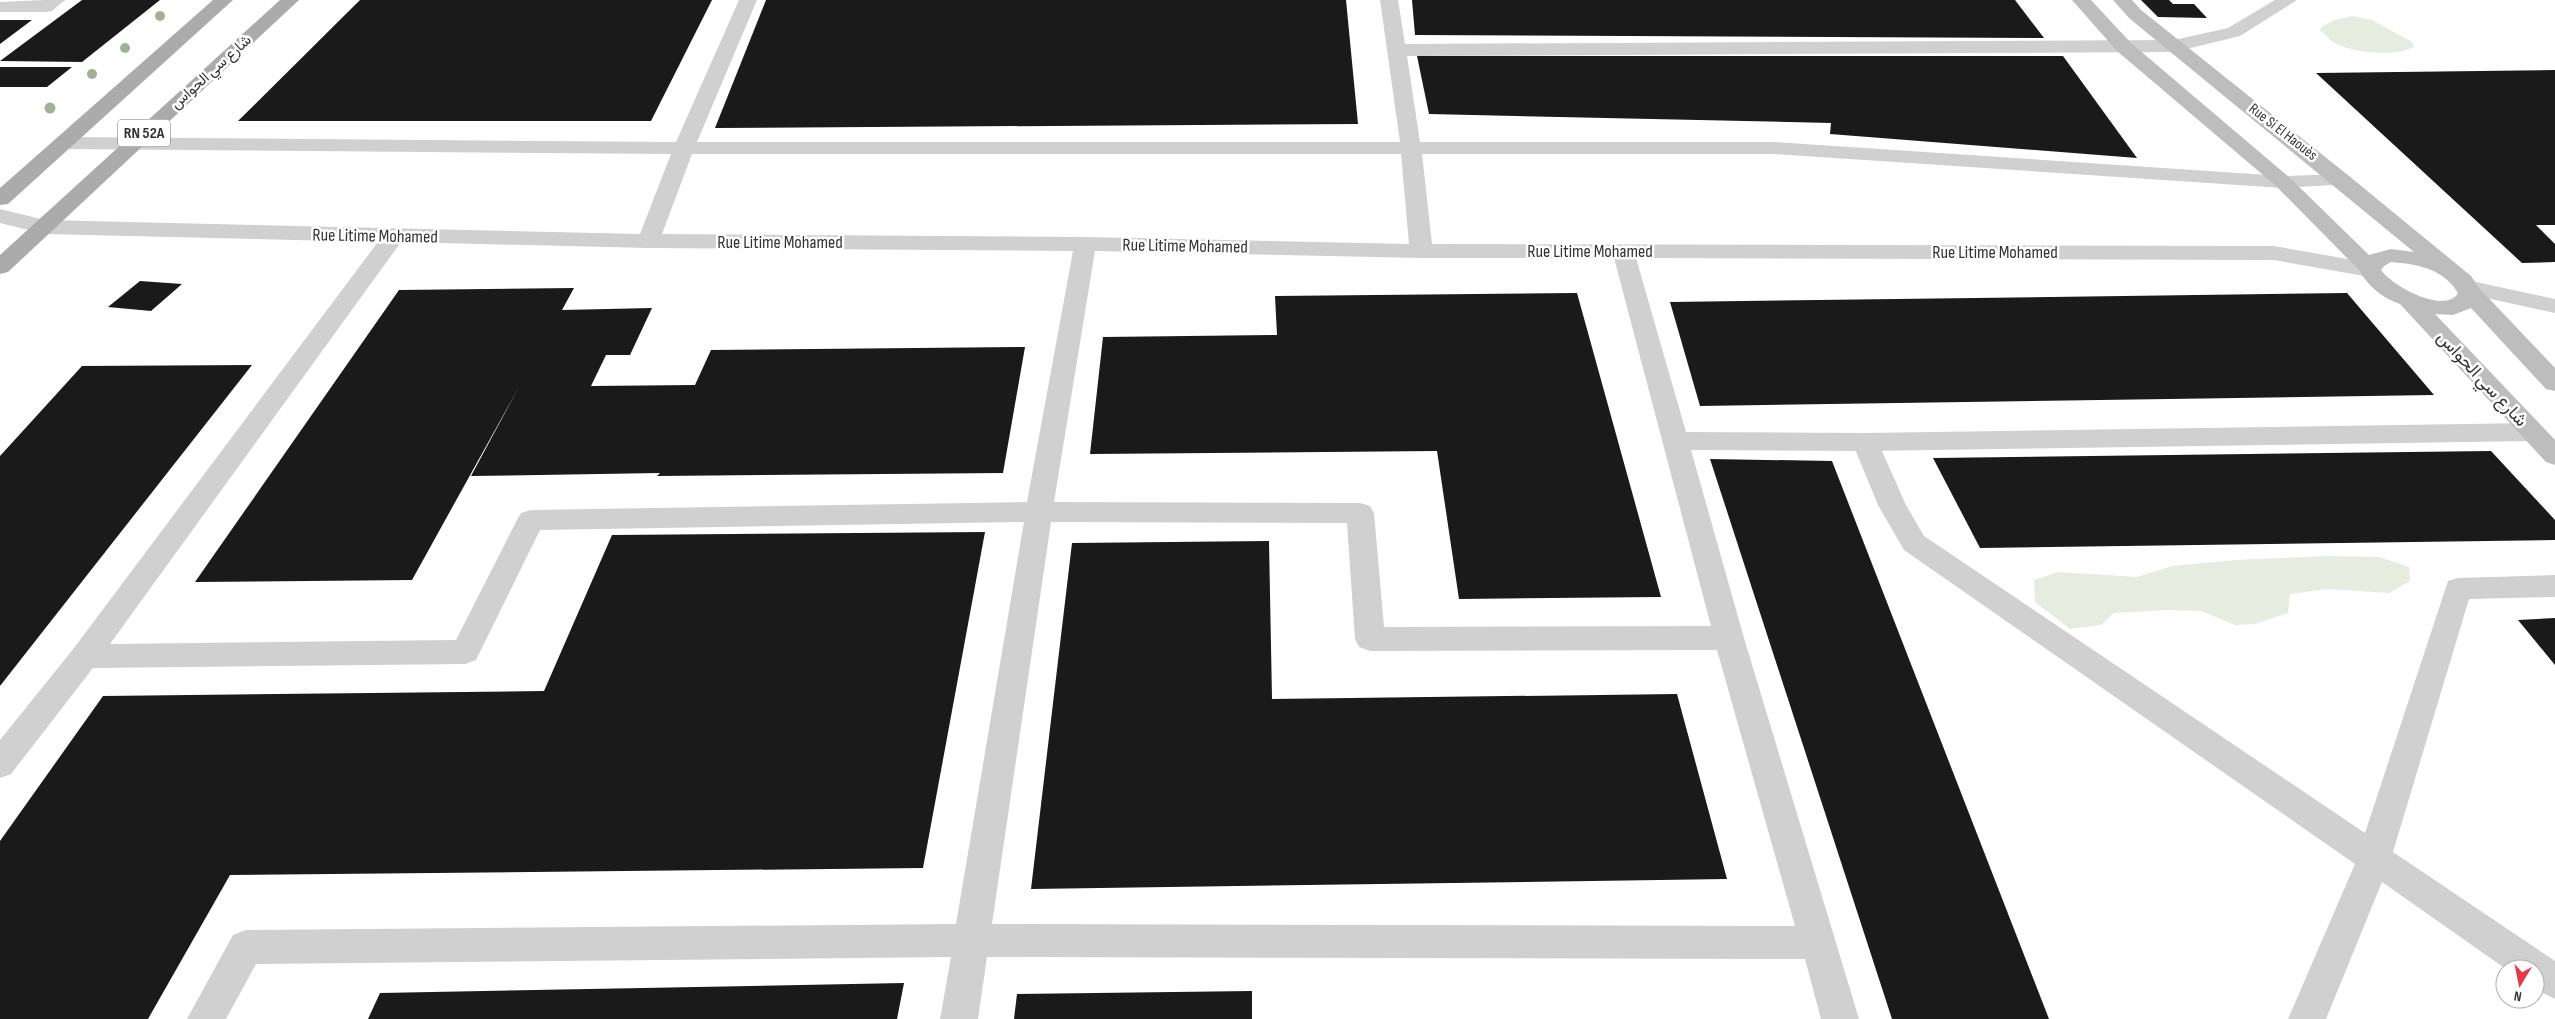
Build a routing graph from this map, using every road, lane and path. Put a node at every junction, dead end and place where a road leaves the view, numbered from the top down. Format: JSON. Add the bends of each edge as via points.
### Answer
{"nodes":[{"id":1,"x":56,"y":0,"type":"edge"},
{"id":2,"x":224,"y":0,"type":"edge"},
{"id":3,"x":290,"y":0,"type":"edge"},
{"id":4,"x":748,"y":0,"type":"edge"},
{"id":5,"x":1390,"y":0,"type":"edge"},
{"id":6,"x":2081,"y":0,"type":"edge"},
{"id":7,"x":2122,"y":0,"type":"edge"},
{"id":8,"x":2288,"y":0,"type":"edge"},
{"id":9,"x":0,"y":7,"type":"edge"},
{"id":10,"x":2174,"y":46,"type":"junction"},
{"id":11,"x":2124,"y":47,"type":"junction"},
{"id":12,"x":1398,"y":50,"type":"junction"},
{"id":13,"x":62,"y":143,"type":"junction"},
{"id":14,"x":134,"y":143,"type":"junction"},
{"id":15,"x":1411,"y":147,"type":"junction"},
{"id":16,"x":684,"y":148,"type":"junction"},
{"id":17,"x":2342,"y":180,"type":"junction"},
{"id":18,"x":2282,"y":182,"type":"junction"},
{"id":19,"x":0,"y":199,"type":"edge"},
{"id":20,"x":0,"y":216,"type":"edge"},
{"id":21,"x":45,"y":227,"type":"junction"},
{"id":22,"x":394,"y":236,"type":"junction"},
{"id":23,"x":648,"y":241,"type":"junction"},
{"id":24,"x":1085,"y":244,"type":"junction"},
{"id":25,"x":1421,"y":251,"type":"junction"},
{"id":26,"x":1623,"y":251,"type":"junction"},
{"id":27,"x":2444,"y":266,"type":"junction"},
{"id":28,"x":0,"y":267,"type":"edge"},
{"id":29,"x":2370,"y":269,"type":"junction"},
{"id":30,"x":2469,"y":290,"type":"junction"},
{"id":31,"x":2409,"y":301,"type":"junction"},
{"id":32,"x":2555,"y":306,"type":"edge"},
{"id":33,"x":2555,"y":383,"type":"edge"},
{"id":34,"x":2532,"y":432,"type":"junction"},
{"id":35,"x":1674,"y":441,"type":"junction"},
{"id":36,"x":1865,"y":442,"type":"junction"},
{"id":37,"x":2555,"y":456,"type":"edge"},
{"id":38,"x":1039,"y":512,"type":"junction"},
{"id":39,"x":2555,"y":586,"type":"edge"},
{"id":40,"x":1729,"y":638,"type":"junction"},
{"id":41,"x":86,"y":656,"type":"junction"},
{"id":42,"x":0,"y":764,"type":"edge"},
{"id":43,"x":2374,"y":859,"type":"junction"},
{"id":44,"x":971,"y":940,"type":"junction"},
{"id":45,"x":1818,"y":943,"type":"junction"},
{"id":46,"x":2555,"y":982,"type":"edge"},
{"id":47,"x":206,"y":1019,"type":"edge"},
{"id":48,"x":959,"y":1019,"type":"edge"},
{"id":49,"x":1840,"y":1019,"type":"edge"},
{"id":50,"x":2306,"y":1019,"type":"edge"}],
"edges":[{"from":1,"to":9,"type":"street","via":[[46,7]]},
{"from":2,"to":13,"type":"main road","number":"RN 52A"},
{"from":3,"to":14,"type":"main road","name":"شارع سي الحواس","number":"RN 52A"},
{"from":4,"to":16,"type":"street"},
{"from":5,"to":12,"type":"street"},
{"from":6,"to":11,"type":"street"},
{"from":7,"to":10,"type":"street","name":"Rue Si El Haouès"},
{"from":8,"to":10,"type":"street","via":[[2234,32]]},
{"from":10,"to":11,"type":"street"},
{"from":10,"to":17,"type":"street","name":"Rue Si El Haouès"},
{"from":11,"to":12,"type":"street"},
{"from":11,"to":18,"type":"street"},
{"from":12,"to":15,"type":"street"},
{"from":13,"to":14,"type":"street"},
{"from":13,"to":19,"type":"main road","number":"RN 52A"},
{"from":14,"to":16,"type":"street"},
{"from":14,"to":21,"type":"main road","name":"شارع سي الحواس","number":"RN 52A"},
{"from":15,"to":16,"type":"street"},
{"from":15,"to":18,"type":"street","via":[[1774,148]]},
{"from":15,"to":25,"type":"street"},
{"from":16,"to":23,"type":"street"},
{"from":17,"to":18,"type":"street"},
{"from":17,"to":27,"type":"street","name":"Rue Si El Haouès"},
{"from":18,"to":29,"type":"street"},
{"from":20,"to":21,"type":"street","name":"Rue Litime Mohamed"},
{"from":21,"to":22,"type":"street","name":"Rue Litime Mohamed"},
{"from":21,"to":28,"type":"main road","name":"شارع سي الحواس","number":"RN 52A"},
{"from":22,"to":23,"type":"street","name":"Rue Litime Mohamed"},
{"from":22,"to":41,"type":"street"},
{"from":23,"to":24,"type":"street","name":"Rue Litime Mohamed"},
{"from":24,"to":25,"type":"street","name":"Rue Litime Mohamed"},
{"from":24,"to":38,"type":"street"},
{"from":25,"to":26,"type":"street","name":"Rue Litime Mohamed"},
{"from":26,"to":29,"type":"street","name":"Rue Litime Mohamed","via":[[2274,253]]},
{"from":26,"to":35,"type":"street"},
{"from":27,"to":29,"type":"street","via":[[2392,256],[2378,258]]},
{"from":27,"to":30,"type":"street","name":"Rue Si El Haouès"},
{"from":29,"to":31,"type":"street","via":[[2377,283]]},
{"from":30,"to":31,"type":"street","via":[[2468,299],[2453,307]]},
{"from":30,"to":32,"type":"street"},
{"from":30,"to":33,"type":"street"},
{"from":31,"to":34,"type":"street","name":"شارع سي الحواس"},
{"from":34,"to":36,"type":"street"},
{"from":34,"to":37,"type":"street","name":"شارع سي الحواس"},
{"from":35,"to":36,"type":"street"},
{"from":35,"to":40,"type":"street"},
{"from":36,"to":43,"type":"street","via":[[1892,505],[1914,543]]},
{"from":38,"to":40,"type":"street","via":[[1360,513],[1370,639]]},
{"from":38,"to":41,"type":"street","via":[[531,520],[465,652]]},
{"from":38,"to":44,"type":"street"},
{"from":39,"to":43,"type":"street","via":[[2458,590]]},
{"from":40,"to":45,"type":"street"},
{"from":41,"to":42,"type":"street"},
{"from":43,"to":46,"type":"street"},
{"from":43,"to":50,"type":"street"},
{"from":44,"to":45,"type":"street"},
{"from":44,"to":47,"type":"street","via":[[246,947]]},
{"from":44,"to":48,"type":"street"},
{"from":45,"to":49,"type":"street"}]}
